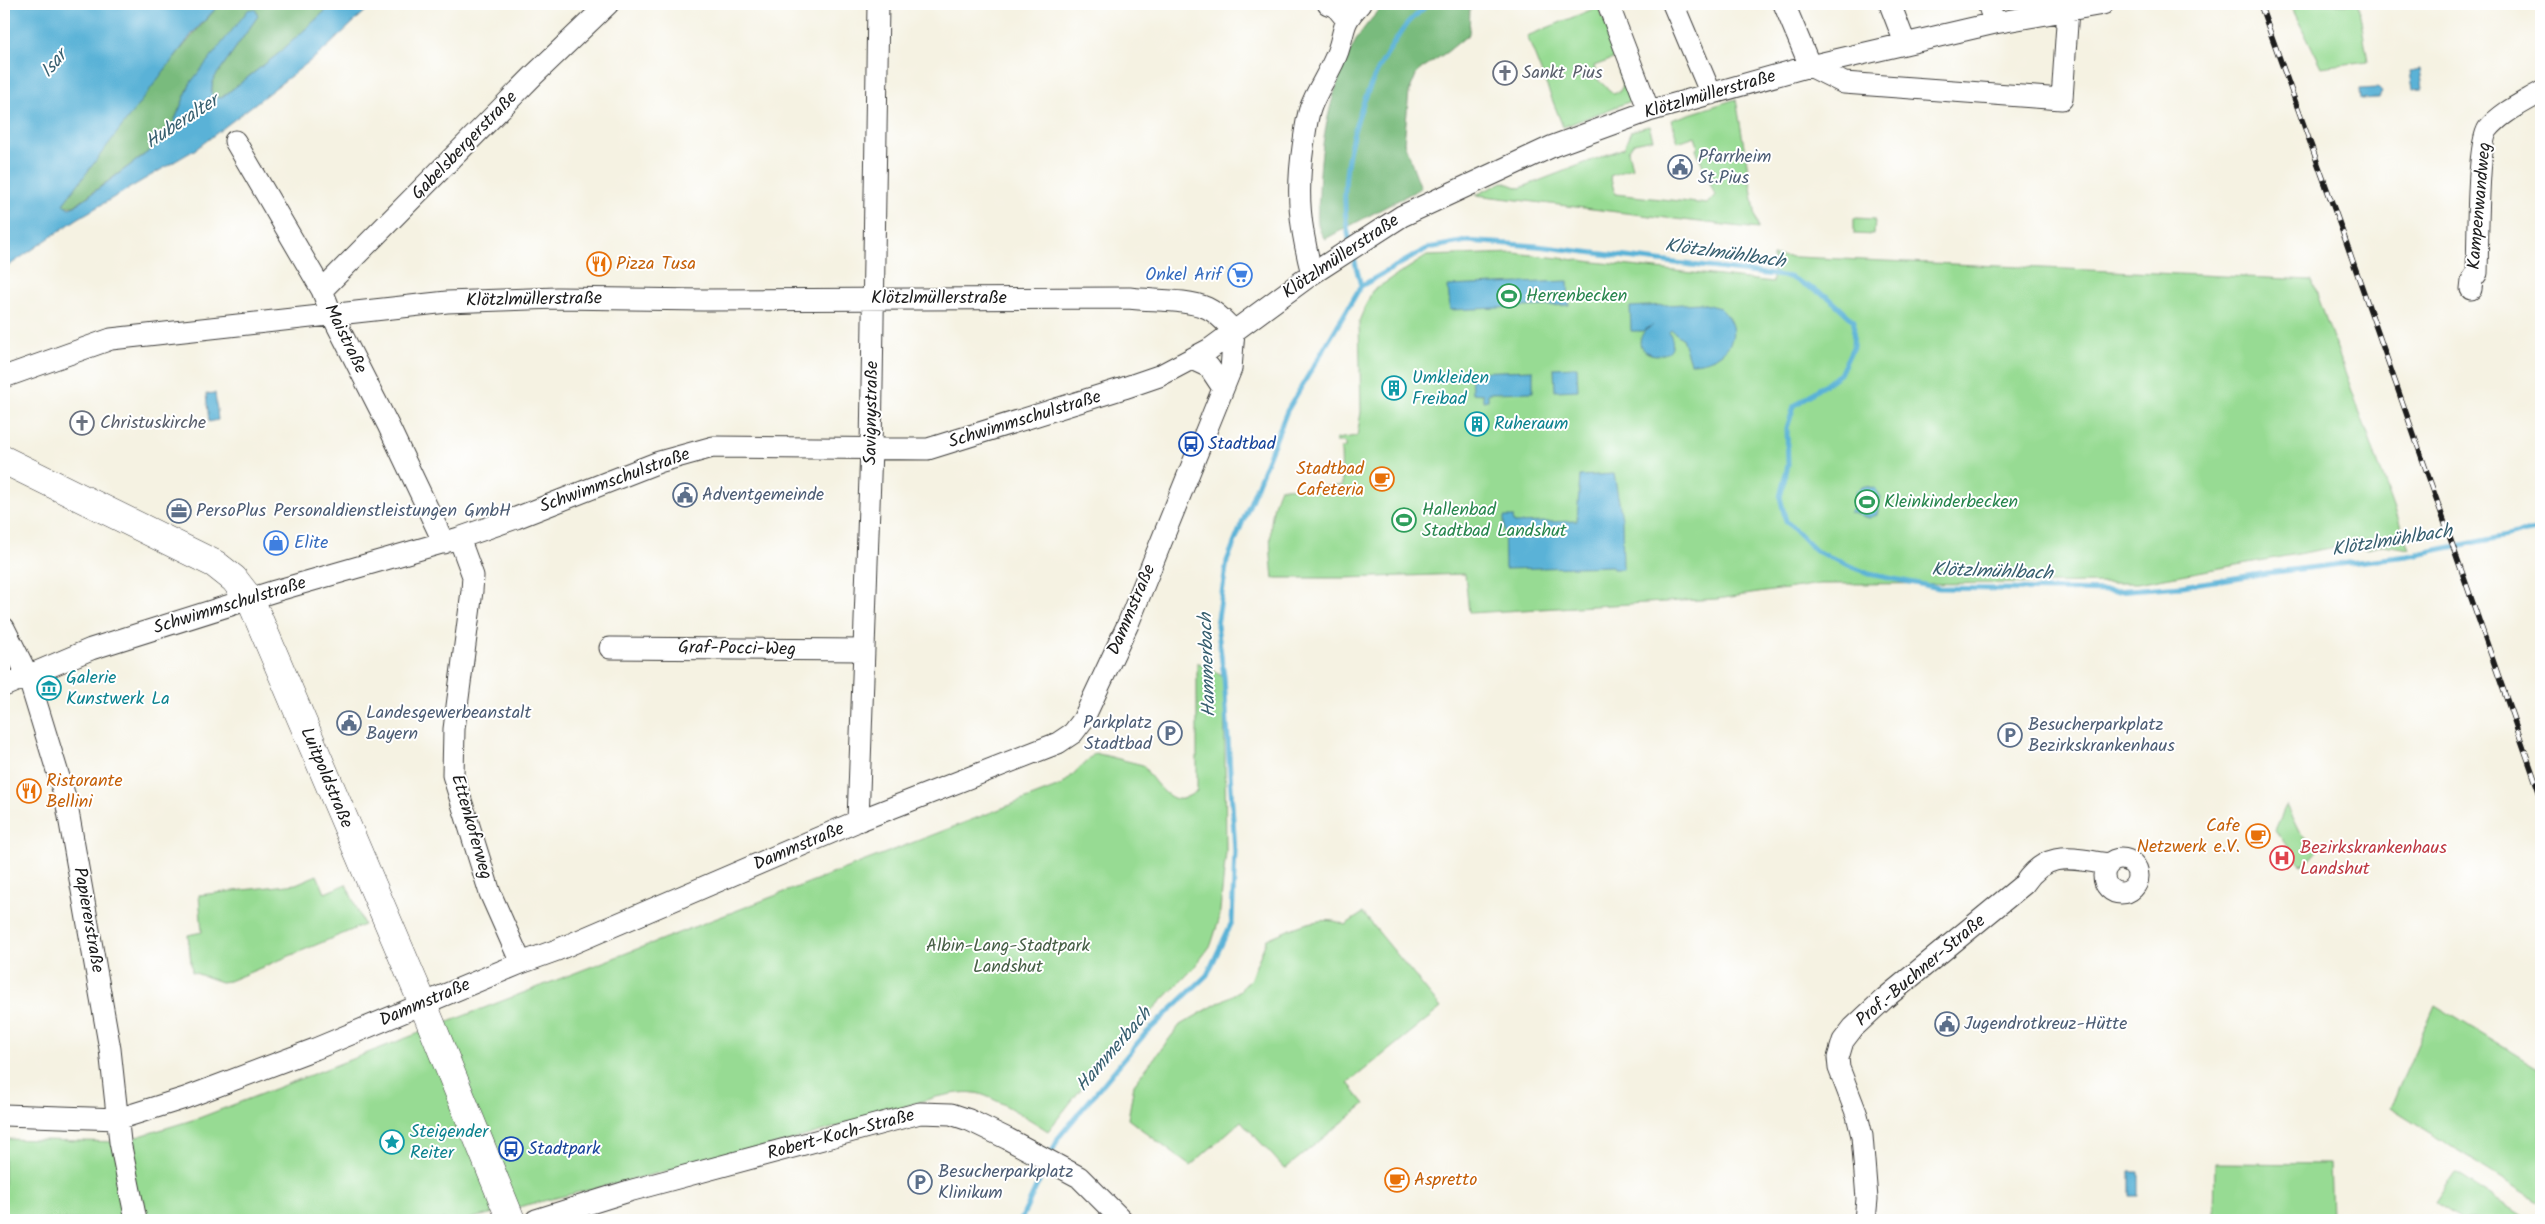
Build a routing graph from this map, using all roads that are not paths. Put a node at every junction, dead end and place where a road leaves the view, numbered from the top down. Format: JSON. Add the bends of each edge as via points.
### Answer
{"nodes":[{"id":1,"x":608,"y":4,"type":"edge"},
{"id":2,"x":878,"y":4,"type":"edge"},
{"id":3,"x":1328,"y":4,"type":"edge"},
{"id":4,"x":1360,"y":4,"type":"edge"},
{"id":5,"x":1608,"y":4,"type":"edge"},
{"id":6,"x":1673,"y":4,"type":"edge"},
{"id":7,"x":1784,"y":4,"type":"edge"},
{"id":8,"x":1890,"y":4,"type":"edge"},
{"id":9,"x":2103,"y":4,"type":"edge"},
{"id":10,"x":2068,"y":9,"type":"junction"},
{"id":11,"x":1991,"y":13,"type":"edge"},
{"id":12,"x":1346,"y":19,"type":"junction"},
{"id":13,"x":1904,"y":43,"type":"junction"},
{"id":14,"x":1810,"y":66,"type":"junction"},
{"id":15,"x":2541,"y":92,"type":"edge"},
{"id":16,"x":1710,"y":94,"type":"junction"},
{"id":17,"x":1649,"y":111,"type":"junction"},
{"id":18,"x":235,"y":141,"type":"dead end"},
{"id":19,"x":1312,"y":274,"type":"junction"},
{"id":20,"x":2471,"y":289,"type":"dead end"},
{"id":21,"x":322,"y":290,"type":"junction"},
{"id":22,"x":874,"y":298,"type":"junction"},
{"id":23,"x":331,"y":313,"type":"junction"},
{"id":24,"x":1234,"y":331,"type":"junction"},
{"id":25,"x":1192,"y":359,"type":"junction"},
{"id":26,"x":4,"y":377,"type":"edge"},
{"id":27,"x":1223,"y":388,"type":"junction"},
{"id":28,"x":871,"y":448,"type":"junction"},
{"id":29,"x":4,"y":460,"type":"edge"},
{"id":30,"x":452,"y":540,"type":"junction"},
{"id":31,"x":251,"y":600,"type":"junction"},
{"id":32,"x":4,"y":628,"type":"edge"},
{"id":33,"x":610,"y":648,"type":"dead end"},
{"id":34,"x":864,"y":650,"type":"junction"},
{"id":35,"x":28,"y":676,"type":"junction"},
{"id":36,"x":4,"y":686,"type":"edge"},
{"id":37,"x":858,"y":822,"type":"junction"},
{"id":38,"x":2109,"y":864,"type":"dead end"},
{"id":39,"x":521,"y":963,"type":"junction"},
{"id":40,"x":423,"y":1004,"type":"junction"},
{"id":41,"x":4,"y":1115,"type":"edge"},
{"id":42,"x":118,"y":1120,"type":"junction"},
{"id":43,"x":136,"y":1220,"type":"edge"},
{"id":44,"x":511,"y":1220,"type":"edge"},
{"id":45,"x":536,"y":1220,"type":"edge"},
{"id":46,"x":1122,"y":1220,"type":"edge"},
{"id":47,"x":1865,"y":1220,"type":"edge"}],
"edges":[{"from":1,"to":21,"type":"street","name":"Gabelsbergerstraße"},
{"from":2,"to":22,"type":"street","name":"Savignystraße"},
{"from":3,"to":12,"type":"street","via":[[1336,7]]},
{"from":4,"to":12,"type":"street"},
{"from":5,"to":17,"type":"street"},
{"from":6,"to":16,"type":"street"},
{"from":7,"to":14,"type":"street"},
{"from":8,"to":13,"type":"street"},
{"from":9,"to":10,"type":"street","name":"Klötzlmüllerstraße"},
{"from":10,"to":11,"type":"street","name":"Klötzlmüllerstraße"},
{"from":10,"to":14,"type":"street","via":[[2062,99],[1844,83]]},
{"from":11,"to":13,"type":"street","name":"Klötzlmüllerstraße"},
{"from":12,"to":19,"type":"street","via":[[1338,51],[1310,110],[1300,173],[1301,231]]},
{"from":13,"to":14,"type":"street","name":"Klötzlmüllerstraße"},
{"from":14,"to":16,"type":"street","name":"Klötzlmüllerstraße"},
{"from":15,"to":20,"type":"street","name":"Kampenwandweg","via":[[2506,113],[2487,131],[2480,166],[2477,273]]},
{"from":16,"to":17,"type":"street","name":"Klötzlmüllerstraße"},
{"from":17,"to":19,"type":"street","name":"Klötzlmüllerstraße","via":[[1553,146],[1402,216]]},
{"from":18,"to":21,"type":"street","name":"Maistraße"},
{"from":19,"to":24,"type":"street","name":"Klötzlmüllerstraße"},
{"from":21,"to":23,"type":"street","name":"Maistraße"},
{"from":22,"to":23,"type":"street","name":"Klötzlmüllerstraße","via":[[557,298],[447,302]]},
{"from":22,"to":24,"type":"street","name":"Klötzlmüllerstraße","via":[[1129,298],[1207,308]]},
{"from":22,"to":28,"type":"street","name":"Savignystraße"},
{"from":23,"to":26,"type":"street","name":"Klötzlmüllerstraße","via":[[111,339]]},
{"from":23,"to":30,"type":"street","name":"Maistraße"},
{"from":24,"to":25,"type":"street","name":"Schwimmschulstraße"},
{"from":24,"to":27,"type":"street","name":"Dammstraße","via":[[1230,369]]},
{"from":25,"to":27,"type":"street","via":[[1209,367]]},
{"from":25,"to":28,"type":"street","name":"Schwimmschulstraße","via":[[1159,376],[945,445],[918,449]]},
{"from":27,"to":37,"type":"street","name":"Dammstraße","via":[[1128,624],[1083,720],[1073,733],[1058,744]]},
{"from":28,"to":30,"type":"street","name":"Schwimmschulstraße","via":[[713,447],[659,462]]},
{"from":28,"to":34,"type":"street","name":"Savignystraße"},
{"from":29,"to":31,"type":"main road","name":"Luitpoldstraße","via":[[216,564]]},
{"from":30,"to":31,"type":"street","name":"Schwimmschulstraße"},
{"from":30,"to":39,"type":"street","name":"Ettenkoferweg","via":[[473,576],[454,729],[453,775],[490,893]]},
{"from":31,"to":35,"type":"street","name":"Schwimmschulstraße","via":[[91,650]]},
{"from":31,"to":40,"type":"main road","name":"Luitpoldstraße"},
{"from":32,"to":35,"type":"street","name":"Papiererstraße"},
{"from":33,"to":34,"type":"street","name":"Graf-Pocci-Weg"},
{"from":34,"to":37,"type":"street","name":"Savignystraße"},
{"from":35,"to":36,"type":"street","name":"Schwimmschulstraße"},
{"from":35,"to":42,"type":"street","name":"Papiererstraße","via":[[67,805],[110,1049]]},
{"from":37,"to":39,"type":"street","name":"Dammstraße"},
{"from":38,"to":47,"type":"street","name":"Prof.-Buchner-Straße","via":[[2060,858],[2041,865],[2024,884],[1884,999],[1848,1034],[1840,1050],[1839,1068],[1862,1136],[1867,1199]]},
{"from":39,"to":40,"type":"street","name":"Dammstraße"},
{"from":40,"to":42,"type":"street","name":"Dammstraße","via":[[315,1049]]},
{"from":40,"to":44,"type":"main road","name":"Luitpoldstraße"},
{"from":41,"to":42,"type":"street"},
{"from":42,"to":43,"type":"street","name":"Papiererstraße"},
{"from":45,"to":46,"type":"street","name":"Robert-Koch-Straße","via":[[629,1191],[920,1113],[951,1114],[1008,1139],[1079,1177]]}]}
